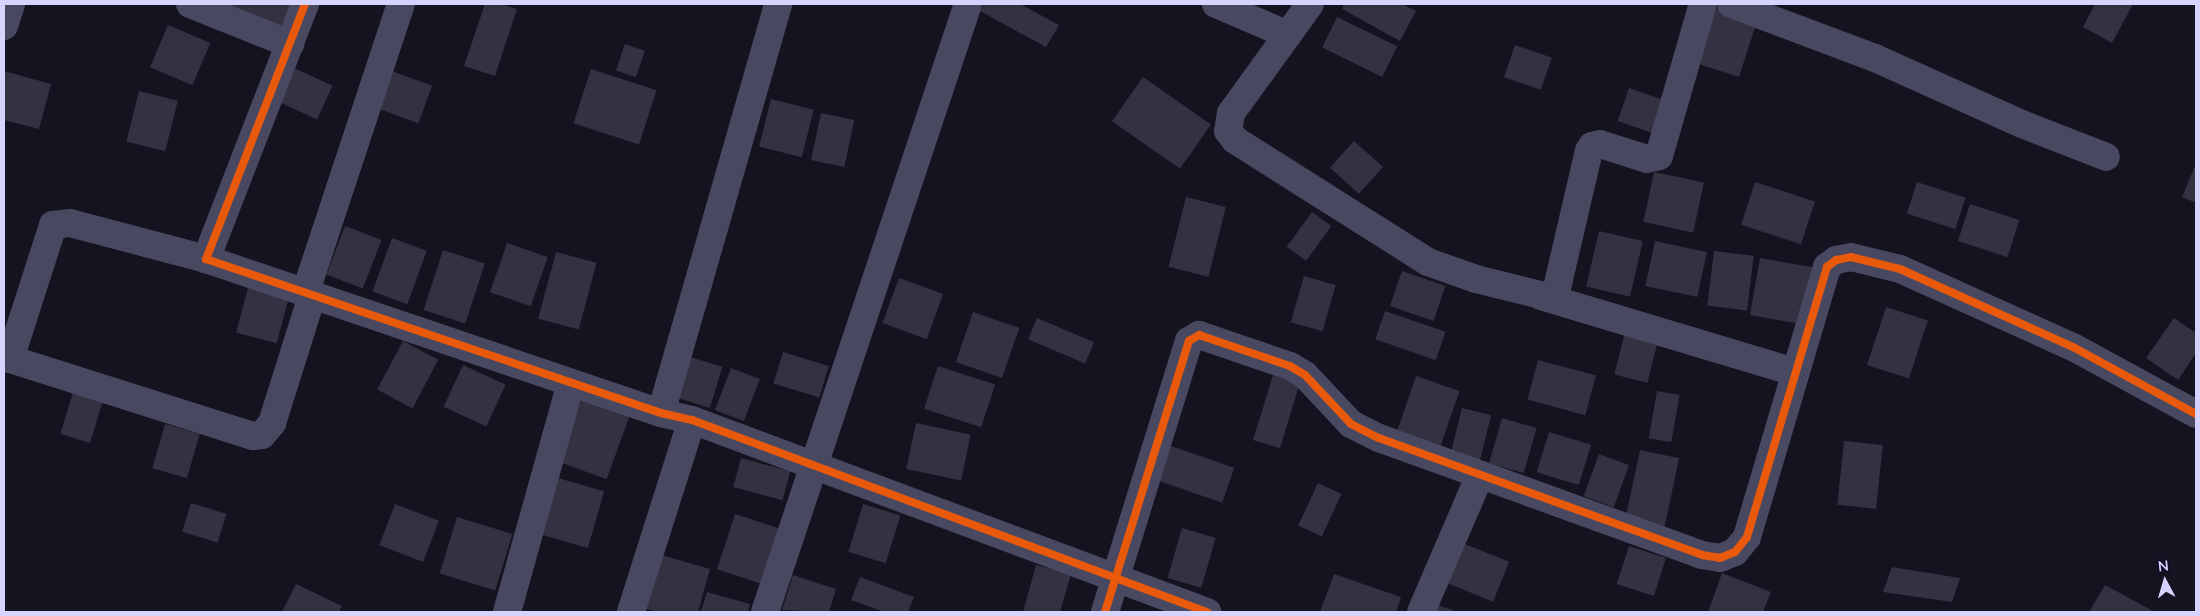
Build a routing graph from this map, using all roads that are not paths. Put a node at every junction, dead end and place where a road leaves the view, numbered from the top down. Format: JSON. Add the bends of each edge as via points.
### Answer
{"nodes":[{"id":1,"x":11,"y":4,"type":"edge"},
{"id":2,"x":190,"y":4,"type":"edge"},
{"id":3,"x":304,"y":4,"type":"edge"},
{"id":4,"x":401,"y":4,"type":"edge"},
{"id":5,"x":778,"y":4,"type":"edge"},
{"id":6,"x":968,"y":4,"type":"edge"},
{"id":7,"x":1216,"y":4,"type":"edge"},
{"id":8,"x":1310,"y":4,"type":"edge"},
{"id":9,"x":1703,"y":4,"type":"edge"},
{"id":10,"x":1731,"y":4,"type":"edge"},
{"id":11,"x":4,"y":26,"type":"edge"},
{"id":12,"x":1288,"y":35,"type":"junction"},
{"id":13,"x":290,"y":44,"type":"junction"},
{"id":14,"x":2106,"y":157,"type":"dead end"},
{"id":15,"x":206,"y":259,"type":"junction"},
{"id":16,"x":308,"y":295,"type":"junction"},
{"id":17,"x":1541,"y":296,"type":"junction"},
{"id":18,"x":7,"y":358,"type":"edge"},
{"id":19,"x":1795,"y":372,"type":"junction"},
{"id":20,"x":571,"y":382,"type":"junction"},
{"id":21,"x":661,"y":412,"type":"junction"},
{"id":22,"x":2196,"y":414,"type":"edge"},
{"id":23,"x":692,"y":420,"type":"junction"},
{"id":24,"x":815,"y":466,"type":"junction"},
{"id":25,"x":1480,"y":475,"type":"junction"},
{"id":26,"x":1115,"y":580,"type":"junction"},
{"id":27,"x":507,"y":612,"type":"edge"},
{"id":28,"x":632,"y":612,"type":"edge"},
{"id":29,"x":765,"y":612,"type":"edge"},
{"id":30,"x":1105,"y":612,"type":"edge"},
{"id":31,"x":1207,"y":612,"type":"edge"},
{"id":32,"x":1421,"y":612,"type":"edge"}],
"edges":[{"from":1,"to":11,"type":"street"},
{"from":2,"to":13,"type":"street"},
{"from":3,"to":13,"type":"street"},
{"from":4,"to":16,"type":"street"},
{"from":5,"to":21,"type":"street"},
{"from":6,"to":24,"type":"street"},
{"from":7,"to":12,"type":"street"},
{"from":8,"to":12,"type":"street"},
{"from":9,"to":17,"type":"street","via":[[1660,156],[1647,159],[1600,144],[1592,146],[1557,288],[1549,297]]},
{"from":10,"to":14,"type":"street","via":[[1875,58],[2022,124]]},
{"from":12,"to":17,"type":"street","via":[[1231,113],[1228,131],[1235,140],[1428,262]]},
{"from":13,"to":15,"type":"street"},
{"from":15,"to":16,"type":"street"},
{"from":15,"to":18,"type":"street","via":[[70,223],[53,225]]},
{"from":16,"to":18,"type":"street","via":[[272,423],[262,435],[253,436]]},
{"from":16,"to":20,"type":"street"},
{"from":17,"to":19,"type":"street"},
{"from":19,"to":22,"type":"street","via":[[1827,267],[1836,260],[1851,257],[1900,269],[1976,302],[2073,347]]},
{"from":19,"to":25,"type":"street","via":[[1747,537],[1736,552],[1720,558],[1702,555]]},
{"from":20,"to":21,"type":"street"},
{"from":20,"to":27,"type":"street"},
{"from":21,"to":23,"type":"street"},
{"from":23,"to":24,"type":"street"},
{"from":23,"to":28,"type":"street"},
{"from":24,"to":26,"type":"street"},
{"from":24,"to":29,"type":"street"},
{"from":25,"to":26,"type":"street","via":[[1379,438],[1351,424],[1305,375],[1290,366],[1200,335],[1189,341]]},
{"from":25,"to":32,"type":"street"},
{"from":26,"to":30,"type":"street"},
{"from":26,"to":31,"type":"street"}]}
